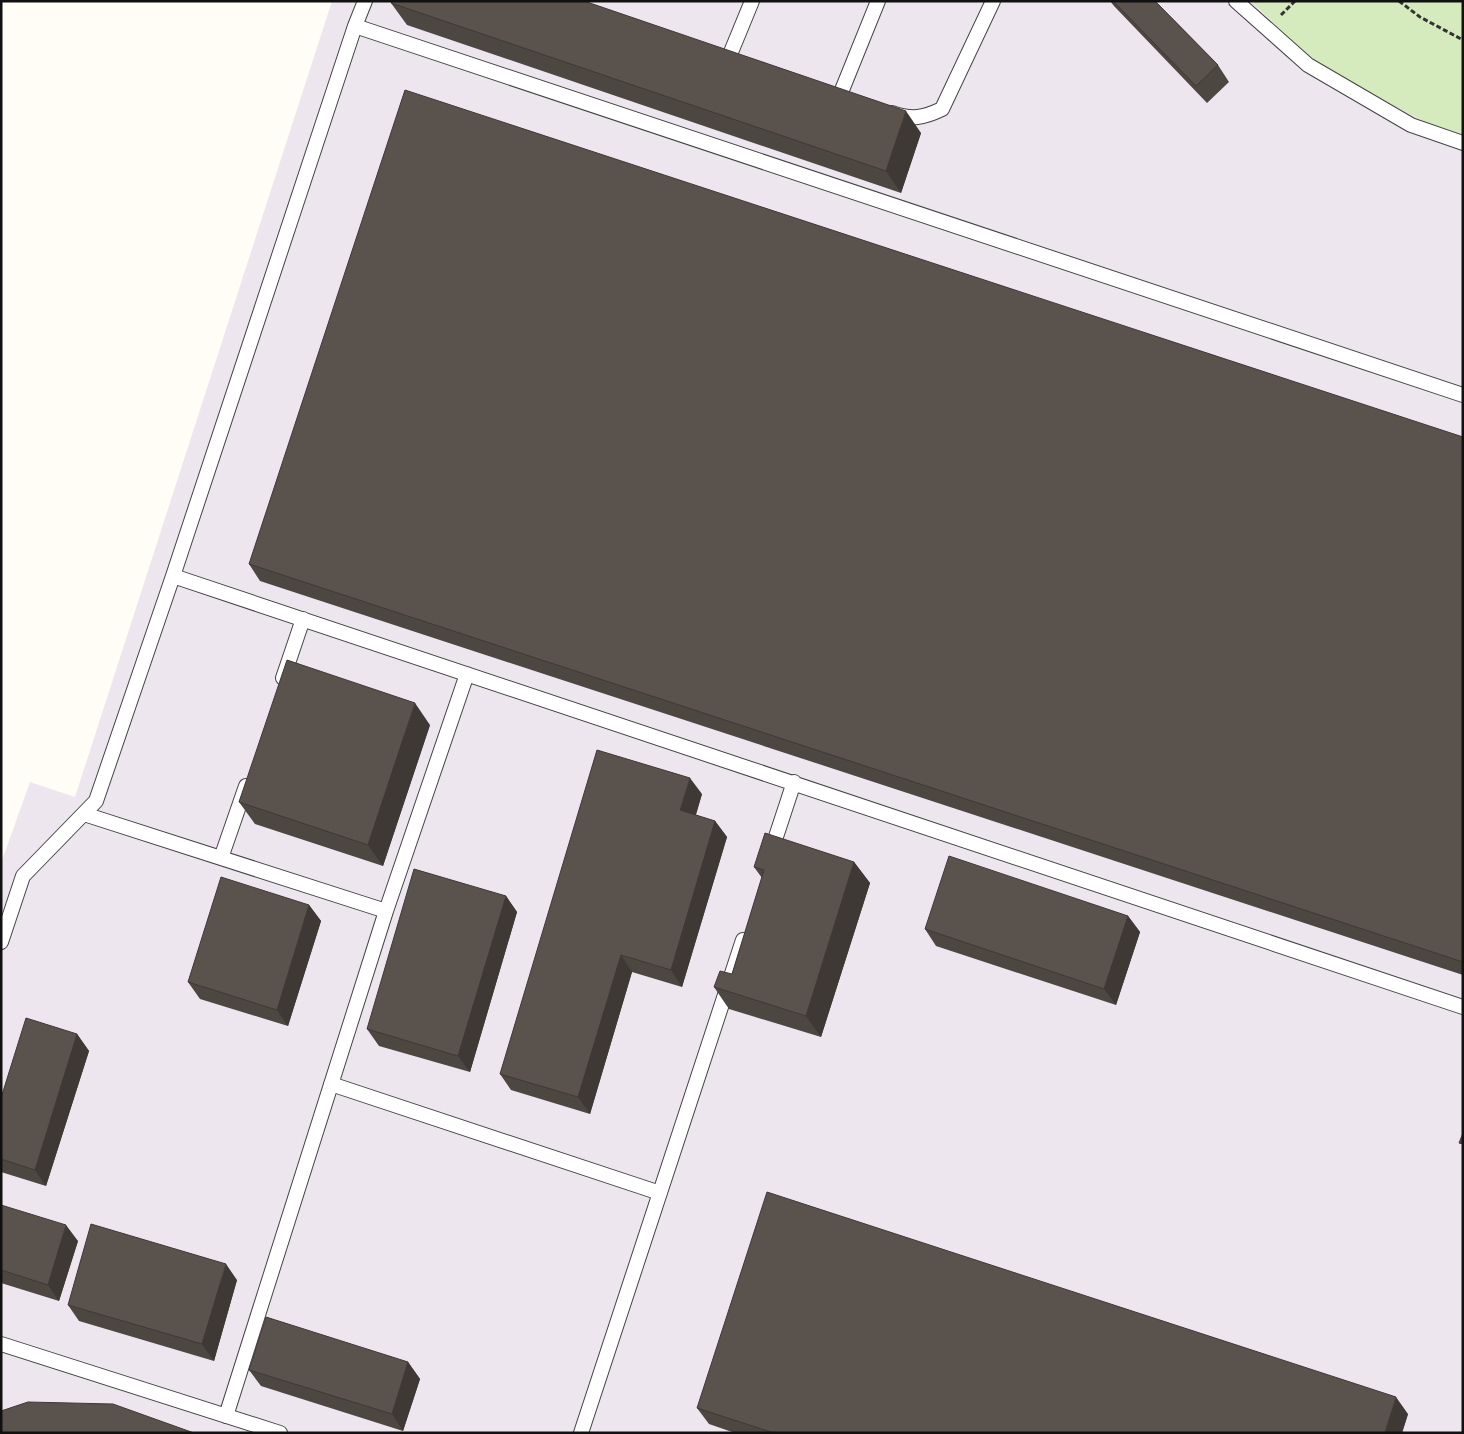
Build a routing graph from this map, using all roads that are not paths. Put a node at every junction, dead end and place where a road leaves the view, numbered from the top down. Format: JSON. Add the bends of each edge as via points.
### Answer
{"nodes":[{"id":1,"x":365,"y":1,"type":"edge"},
{"id":2,"x":752,"y":1,"type":"edge"},
{"id":3,"x":878,"y":1,"type":"edge"},
{"id":4,"x":994,"y":1,"type":"edge"},
{"id":5,"x":1236,"y":1,"type":"edge"},
{"id":6,"x":355,"y":26,"type":"junction"},
{"id":7,"x":729,"y":57,"type":"edge"},
{"id":8,"x":840,"y":95,"type":"edge"},
{"id":9,"x":878,"y":108,"type":"edge"},
{"id":10,"x":1463,"y":143,"type":"edge"},
{"id":11,"x":1463,"y":395,"type":"edge"},
{"id":12,"x":173,"y":576,"type":"junction"},
{"id":13,"x":303,"y":619,"type":"junction"},
{"id":14,"x":467,"y":674,"type":"junction"},
{"id":15,"x":278,"y":693,"type":"edge"},
{"id":16,"x":249,"y":775,"type":"edge"},
{"id":17,"x":794,"y":782,"type":"junction"},
{"id":18,"x":84,"y":814,"type":"junction"},
{"id":19,"x":221,"y":858,"type":"junction"},
{"id":20,"x":767,"y":866,"type":"edge"},
{"id":21,"x":386,"y":911,"type":"junction"},
{"id":22,"x":748,"y":922,"type":"edge"},
{"id":23,"x":1,"y":942,"type":"edge"},
{"id":24,"x":1463,"y":1006,"type":"edge"},
{"id":25,"x":330,"y":1084,"type":"junction"},
{"id":26,"x":660,"y":1193,"type":"junction"},
{"id":27,"x":1,"y":1344,"type":"edge"},
{"id":28,"x":226,"y":1416,"type":"junction"},
{"id":29,"x":280,"y":1433,"type":"edge"},
{"id":30,"x":582,"y":1433,"type":"edge"}],
"edges":[{"from":1,"to":6,"type":"lane"},
{"from":2,"to":7,"type":"lane"},
{"from":3,"to":8,"type":"lane"},
{"from":4,"to":9,"type":"lane","via":[[942,109],[926,117],[906,117]]},
{"from":5,"to":10,"type":"lane","via":[[1308,65],[1411,125]]},
{"from":6,"to":11,"type":"lane"},
{"from":6,"to":12,"type":"lane"},
{"from":12,"to":13,"type":"lane"},
{"from":12,"to":18,"type":"lane","via":[[96,801]]},
{"from":13,"to":14,"type":"lane"},
{"from":13,"to":15,"type":"lane"},
{"from":14,"to":17,"type":"lane"},
{"from":14,"to":21,"type":"lane"},
{"from":16,"to":19,"type":"lane"},
{"from":17,"to":20,"type":"lane"},
{"from":17,"to":24,"type":"lane"},
{"from":18,"to":19,"type":"lane"},
{"from":18,"to":23,"type":"lane","via":[[23,876]]},
{"from":19,"to":21,"type":"lane"},
{"from":21,"to":25,"type":"lane"},
{"from":22,"to":26,"type":"lane"},
{"from":25,"to":26,"type":"lane"},
{"from":25,"to":28,"type":"lane"},
{"from":26,"to":30,"type":"lane"},
{"from":27,"to":28,"type":"lane"},
{"from":28,"to":29,"type":"lane"}]}
